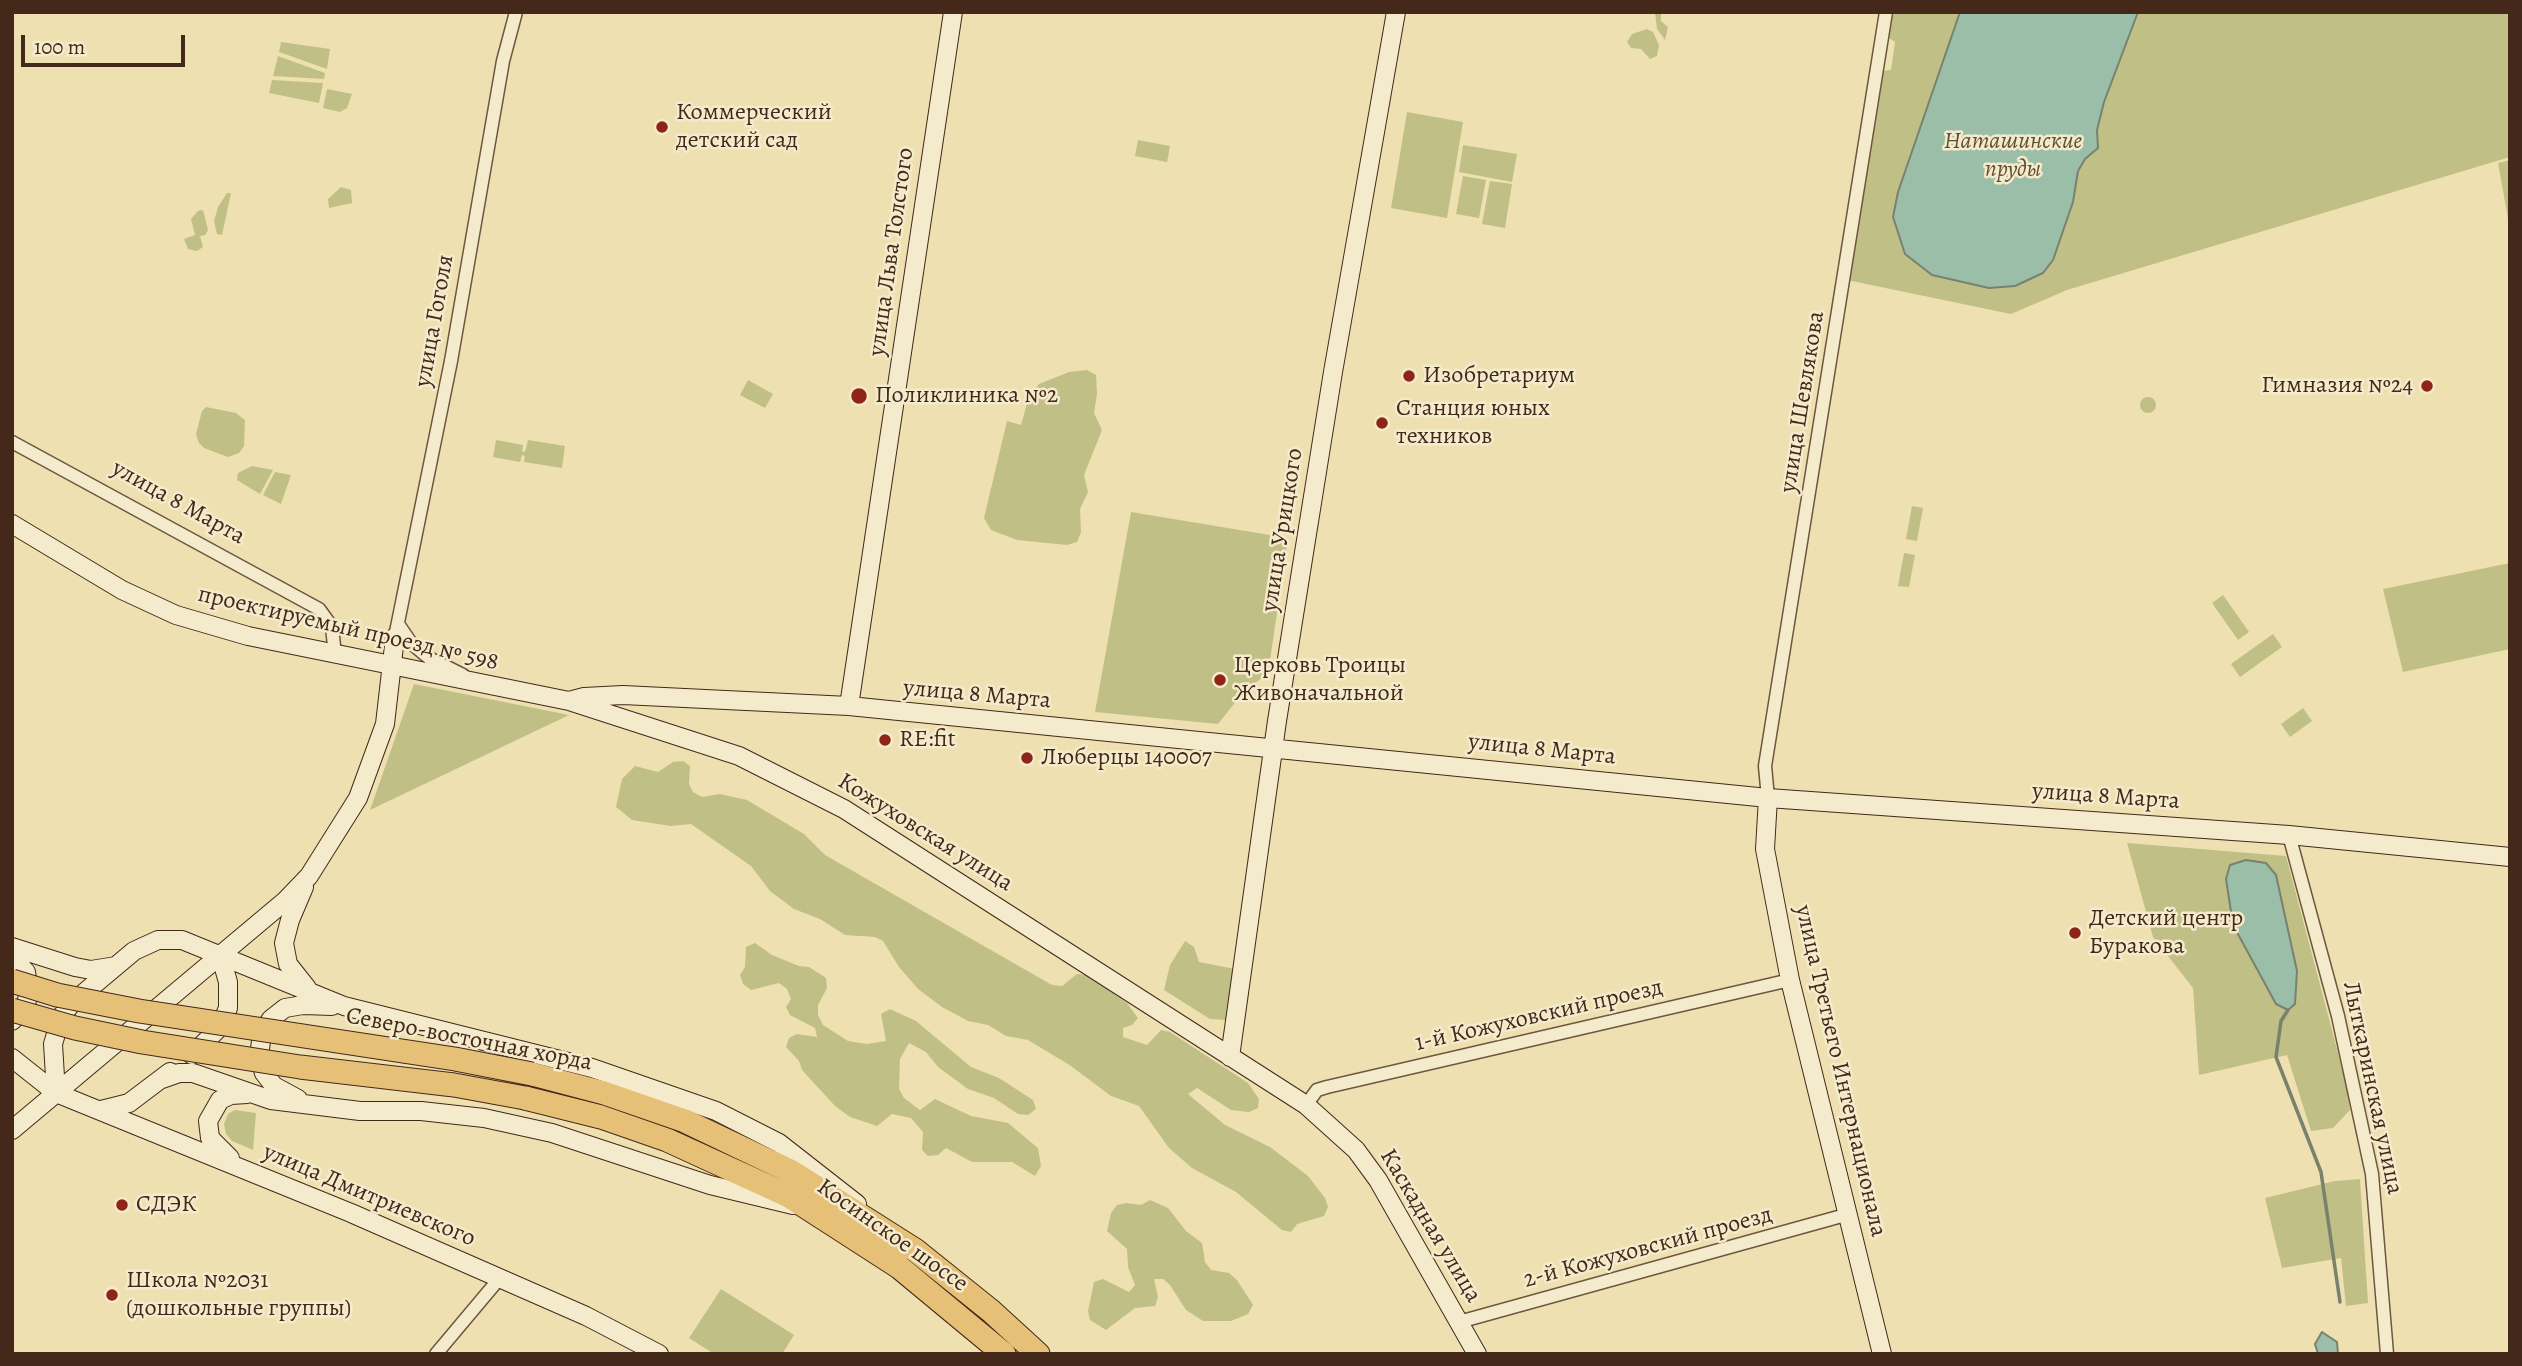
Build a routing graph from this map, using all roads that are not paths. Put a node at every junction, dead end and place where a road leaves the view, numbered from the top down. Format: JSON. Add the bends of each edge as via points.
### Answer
{"nodes":[{"id":1,"x":516,"y":12,"type":"edge"},
{"id":2,"x":953,"y":12,"type":"edge"},
{"id":3,"x":1396,"y":12,"type":"edge"},
{"id":4,"x":1886,"y":12,"type":"edge"},
{"id":5,"x":12,"y":442,"type":"edge"},
{"id":6,"x":12,"y":524,"type":"edge"},
{"id":7,"x":397,"y":631,"type":"junction"},
{"id":8,"x":330,"y":654,"type":"junction"},
{"id":9,"x":391,"y":667,"type":"junction"},
{"id":10,"x":482,"y":685,"type":"junction"},
{"id":11,"x":656,"y":697,"type":"junction"},
{"id":12,"x":569,"y":701,"type":"junction"},
{"id":13,"x":849,"y":706,"type":"junction"},
{"id":14,"x":652,"y":728,"type":"junction"},
{"id":15,"x":1274,"y":749,"type":"junction"},
{"id":16,"x":1768,"y":797,"type":"junction"},
{"id":17,"x":2289,"y":835,"type":"junction"},
{"id":18,"x":2510,"y":857,"type":"edge"},
{"id":19,"x":309,"y":876,"type":"junction"},
{"id":20,"x":12,"y":947,"type":"edge"},
{"id":21,"x":220,"y":954,"type":"junction"},
{"id":22,"x":12,"y":957,"type":"edge"},
{"id":23,"x":116,"y":966,"type":"junction"},
{"id":24,"x":1790,"y":980,"type":"junction"},
{"id":25,"x":12,"y":981,"type":"edge"},
{"id":26,"x":312,"y":993,"type":"junction"},
{"id":27,"x":344,"y":1006,"type":"junction"},
{"id":28,"x":12,"y":1010,"type":"edge"},
{"id":29,"x":12,"y":1021,"type":"edge"},
{"id":30,"x":1230,"y":1057,"type":"junction"},
{"id":31,"x":12,"y":1058,"type":"edge"},
{"id":32,"x":155,"y":1085,"type":"junction"},
{"id":33,"x":56,"y":1093,"type":"junction"},
{"id":34,"x":250,"y":1094,"type":"junction"},
{"id":35,"x":1306,"y":1105,"type":"junction"},
{"id":36,"x":314,"y":1106,"type":"junction"},
{"id":37,"x":99,"y":1110,"type":"junction"},
{"id":38,"x":12,"y":1130,"type":"edge"},
{"id":39,"x":170,"y":1138,"type":"junction"},
{"id":40,"x":240,"y":1167,"type":"junction"},
{"id":41,"x":743,"y":1172,"type":"joint"},
{"id":42,"x":1849,"y":1214,"type":"junction"},
{"id":43,"x":820,"y":1215,"type":"junction"},
{"id":44,"x":889,"y":1232,"type":"junction"},
{"id":45,"x":499,"y":1279,"type":"junction"},
{"id":46,"x":1459,"y":1322,"type":"junction"},
{"id":47,"x":436,"y":1354,"type":"edge"},
{"id":48,"x":659,"y":1354,"type":"edge"},
{"id":49,"x":1004,"y":1354,"type":"edge"},
{"id":50,"x":1038,"y":1354,"type":"edge"},
{"id":51,"x":1476,"y":1354,"type":"edge"},
{"id":52,"x":1882,"y":1354,"type":"edge"},
{"id":53,"x":2387,"y":1354,"type":"edge"}],
"edges":[{"from":1,"to":7,"type":"street","name":"улица Гоголя","via":[[503,61],[451,361]]},
{"from":2,"to":13,"type":"street","name":"улица Льва Толстого"},
{"from":3,"to":15,"type":"street","name":"улица Урицкого"},
{"from":4,"to":16,"type":"street","name":"улица Шевлякова","via":[[1765,766]]},
{"from":5,"to":8,"type":"street","name":"улица 8 Марта","via":[[320,609],[332,627]]},
{"from":6,"to":8,"type":"street","name":"проектируемый проезд № 598","via":[[122,590],[176,615]]},
{"from":7,"to":9,"type":"street"},
{"from":7,"to":10,"type":"street","via":[[429,657]]},
{"from":8,"to":9,"type":"street","name":"проектируемый проезд № 598"},
{"from":9,"to":10,"type":"street","name":"проектируемый проезд № 598"},
{"from":9,"to":19,"type":"street","via":[[385,723],[358,798]]},
{"from":10,"to":12,"type":"street","name":"проектируемый проезд № 598"},
{"from":11,"to":12,"type":"street","name":"улица 8 Марта","via":[[604,695]]},
{"from":11,"to":13,"type":"street","name":"улица 8 Марта"},
{"from":11,"to":14,"type":"street","via":[[640,710],[642,721]]},
{"from":12,"to":14,"type":"street","name":"Кожуховская улица"},
{"from":13,"to":15,"type":"street","name":"улица 8 Марта"},
{"from":14,"to":30,"type":"street","name":"Кожуховская улица","via":[[739,757],[845,809]]},
{"from":15,"to":16,"type":"street","name":"улица 8 Марта"},
{"from":15,"to":30,"type":"street","name":"улица Урицкого"},
{"from":16,"to":17,"type":"street","name":"улица 8 Марта"},
{"from":16,"to":24,"type":"street","name":"улица Третьего Интернационала","via":[[1765,849]]},
{"from":17,"to":18,"type":"street","name":"улица 8 Марта"},
{"from":17,"to":53,"type":"street","name":"Лыткаринская улица","via":[[2338,1016],[2372,1174]]},
{"from":19,"to":21,"type":"street"},
{"from":19,"to":26,"type":"street","via":[[284,943],[292,971]]},
{"from":20,"to":23,"type":"street","via":[[91,970]]},
{"from":21,"to":23,"type":"street","via":[[182,940],[158,940]]},
{"from":21,"to":26,"type":"street"},
{"from":21,"to":32,"type":"street","via":[[230,995],[225,1018],[213,1036]]},
{"from":21,"to":33,"type":"street"},
{"from":22,"to":29,"type":"street","via":[[26,972],[29,992],[25,1008]]},
{"from":23,"to":33,"type":"street","via":[[61,1017],[52,1044]]},
{"from":24,"to":35,"type":"street","name":"1-й Кожуховский проезд","via":[[1327,1087],[1317,1090]]},
{"from":24,"to":42,"type":"street","name":"улица Третьего Интернационала"},
{"from":25,"to":44,"type":"highway","name":"Северо-восточная хорда","bridge":true,"via":[[111,1006],[532,1074],[604,1093],[685,1121],[792,1172]]},
{"from":26,"to":27,"type":"street"},
{"from":27,"to":36,"type":"street","via":[[285,1008],[271,1019],[259,1041],[259,1057],[269,1080],[281,1091]]},
{"from":27,"to":44,"type":"street","via":[[592,1068],[716,1111],[779,1143]]},
{"from":28,"to":41,"type":"highway","name":"Северо-восточная хорда","bridge":true,"via":[[142,1042],[525,1098],[601,1117]]},
{"from":30,"to":35,"type":"street","name":"Каскадная улица"},
{"from":31,"to":33,"type":"street","name":"улица Дмитриевского"},
{"from":32,"to":34,"type":"street","via":[[179,1073],[193,1073]]},
{"from":32,"to":37,"type":"street","via":[[129,1103]]},
{"from":32,"to":39,"type":"street","via":[[144,1103],[146,1120]]},
{"from":33,"to":37,"type":"street","name":"улица Дмитриевского"},
{"from":33,"to":38,"type":"street"},
{"from":34,"to":36,"type":"street"},
{"from":34,"to":40,"type":"street","via":[[225,1097],[208,1121],[214,1144]]},
{"from":35,"to":46,"type":"street","name":"Каскадная улица","via":[[1356,1150],[1378,1180]]},
{"from":36,"to":43,"type":"street","via":[[453,1113],[507,1122]]},
{"from":37,"to":39,"type":"street","name":"улица Дмитриевского"},
{"from":39,"to":40,"type":"street","name":"улица Дмитриевского"},
{"from":40,"to":45,"type":"street","name":"улица Дмитриевского"},
{"from":41,"to":43,"type":"highway","name":"Косинское шоссе"},
{"from":42,"to":46,"type":"street","name":"2-й Кожуховский проезд"},
{"from":42,"to":52,"type":"street","name":"улица Третьего Интернационала"},
{"from":43,"to":49,"type":"highway","name":"Косинское шоссе","via":[[898,1267]]},
{"from":44,"to":50,"type":"highway","name":"Косинское шоссе"},
{"from":45,"to":47,"type":"street"},
{"from":45,"to":48,"type":"street","name":"улица Дмитриевского"},
{"from":46,"to":51,"type":"street","name":"Каскадная улица"}]}
